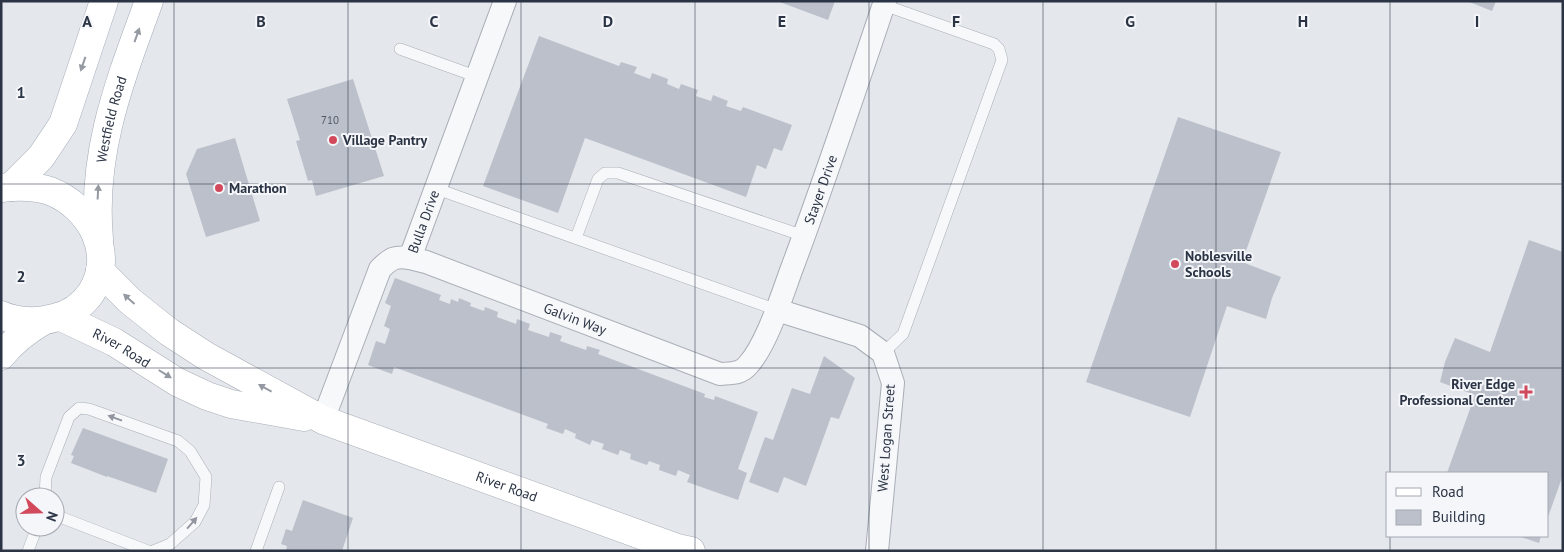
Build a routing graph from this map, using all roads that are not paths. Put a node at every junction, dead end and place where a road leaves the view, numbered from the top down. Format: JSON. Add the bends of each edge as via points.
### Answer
{"nodes":[{"id":1,"x":104,"y":1,"type":"edge"},
{"id":2,"x":149,"y":1,"type":"edge"},
{"id":3,"x":505,"y":1,"type":"edge"},
{"id":4,"x":884,"y":3,"type":"edge"},
{"id":5,"x":400,"y":49,"type":"dead end"},
{"id":6,"x":478,"y":77,"type":"junction"},
{"id":7,"x":6,"y":187,"type":"edge"},
{"id":8,"x":437,"y":189,"type":"junction"},
{"id":9,"x":804,"y":236,"type":"junction"},
{"id":10,"x":576,"y":238,"type":"junction"},
{"id":11,"x":99,"y":241,"type":"junction"},
{"id":12,"x":410,"y":258,"type":"junction"},
{"id":13,"x":100,"y":271,"type":"junction"},
{"id":14,"x":776,"y":310,"type":"junction"},
{"id":15,"x":1,"y":315,"type":"edge"},
{"id":16,"x":52,"y":319,"type":"junction"},
{"id":17,"x":883,"y":354,"type":"junction"},
{"id":18,"x":1,"y":356,"type":"edge"},
{"id":19,"x":742,"y":371,"type":"joint"},
{"id":20,"x":323,"y":420,"type":"junction"},
{"id":21,"x":45,"y":487,"type":"edge"},
{"id":22,"x":279,"y":487,"type":"dead end"},
{"id":23,"x":65,"y":519,"type":"edge"},
{"id":24,"x":33,"y":537,"type":"edge"},
{"id":25,"x":28,"y":551,"type":"edge"},
{"id":26,"x":148,"y":551,"type":"edge"},
{"id":27,"x":153,"y":551,"type":"edge"},
{"id":28,"x":256,"y":551,"type":"edge"},
{"id":29,"x":691,"y":551,"type":"edge"},
{"id":30,"x":877,"y":551,"type":"edge"}],
"edges":[{"from":1,"to":7,"type":"main road","one_way":true,"via":[[63,124],[41,157]]},
{"from":11,"to":2,"type":"main road","name":"Westfield Road","one_way":true,"via":[[99,176],[108,122]]},
{"from":3,"to":6,"type":"street","name":"Bulla Drive"},
{"from":4,"to":9,"type":"street","name":"Stayer Drive"},
{"from":4,"to":17,"type":"lane","via":[[994,44],[1002,60],[903,334]]},
{"from":5,"to":6,"type":"lane"},
{"from":6,"to":8,"type":"street","name":"Bulla Drive"},
{"from":7,"to":11,"type":"main road","via":[[35,187],[63,197],[86,216]]},
{"from":8,"to":10,"type":"lane"},
{"from":8,"to":12,"type":"street","name":"Bulla Drive"},
{"from":9,"to":10,"type":"lane","via":[[618,173],[605,173],[598,179]]},
{"from":9,"to":14,"type":"street","name":"Stayer Drive"},
{"from":10,"to":14,"type":"lane"},
{"from":11,"to":13,"type":"main road","name":"Westfield Road"},
{"from":12,"to":19,"type":"street","name":"Galvin Way","via":[[720,374]]},
{"from":12,"to":20,"type":"street","name":"Bulla Drive","via":[[388,260],[380,269]]},
{"from":13,"to":16,"type":"main road","via":[[87,299],[73,310]]},
{"from":20,"to":13,"type":"main road","name":"River Road","one_way":true,"via":[[169,332],[130,301]]},
{"from":14,"to":17,"type":"street","via":[[860,336]]},
{"from":14,"to":19,"type":"street","name":"Stayer Drive","via":[[758,350]]},
{"from":15,"to":16,"type":"main road","via":[[23,321]]},
{"from":16,"to":18,"type":"main road","via":[[26,331]]},
{"from":16,"to":20,"type":"main road","name":"River Road","one_way":true,"via":[[114,342],[177,382],[207,396],[231,404]]},
{"from":17,"to":30,"type":"street","name":"West Logan Street","via":[[893,383]]},
{"from":20,"to":29,"type":"main road","name":"River Road"},
{"from":27,"to":21,"type":"lane","one_way":true,"via":[[170,544],[195,522],[204,505],[206,477],[190,451],[178,441],[89,408],[79,408],[69,417],[46,476]]},
{"from":22,"to":28,"type":"lane"},
{"from":23,"to":26,"type":"lane"},
{"from":24,"to":25,"type":"lane"}]}
